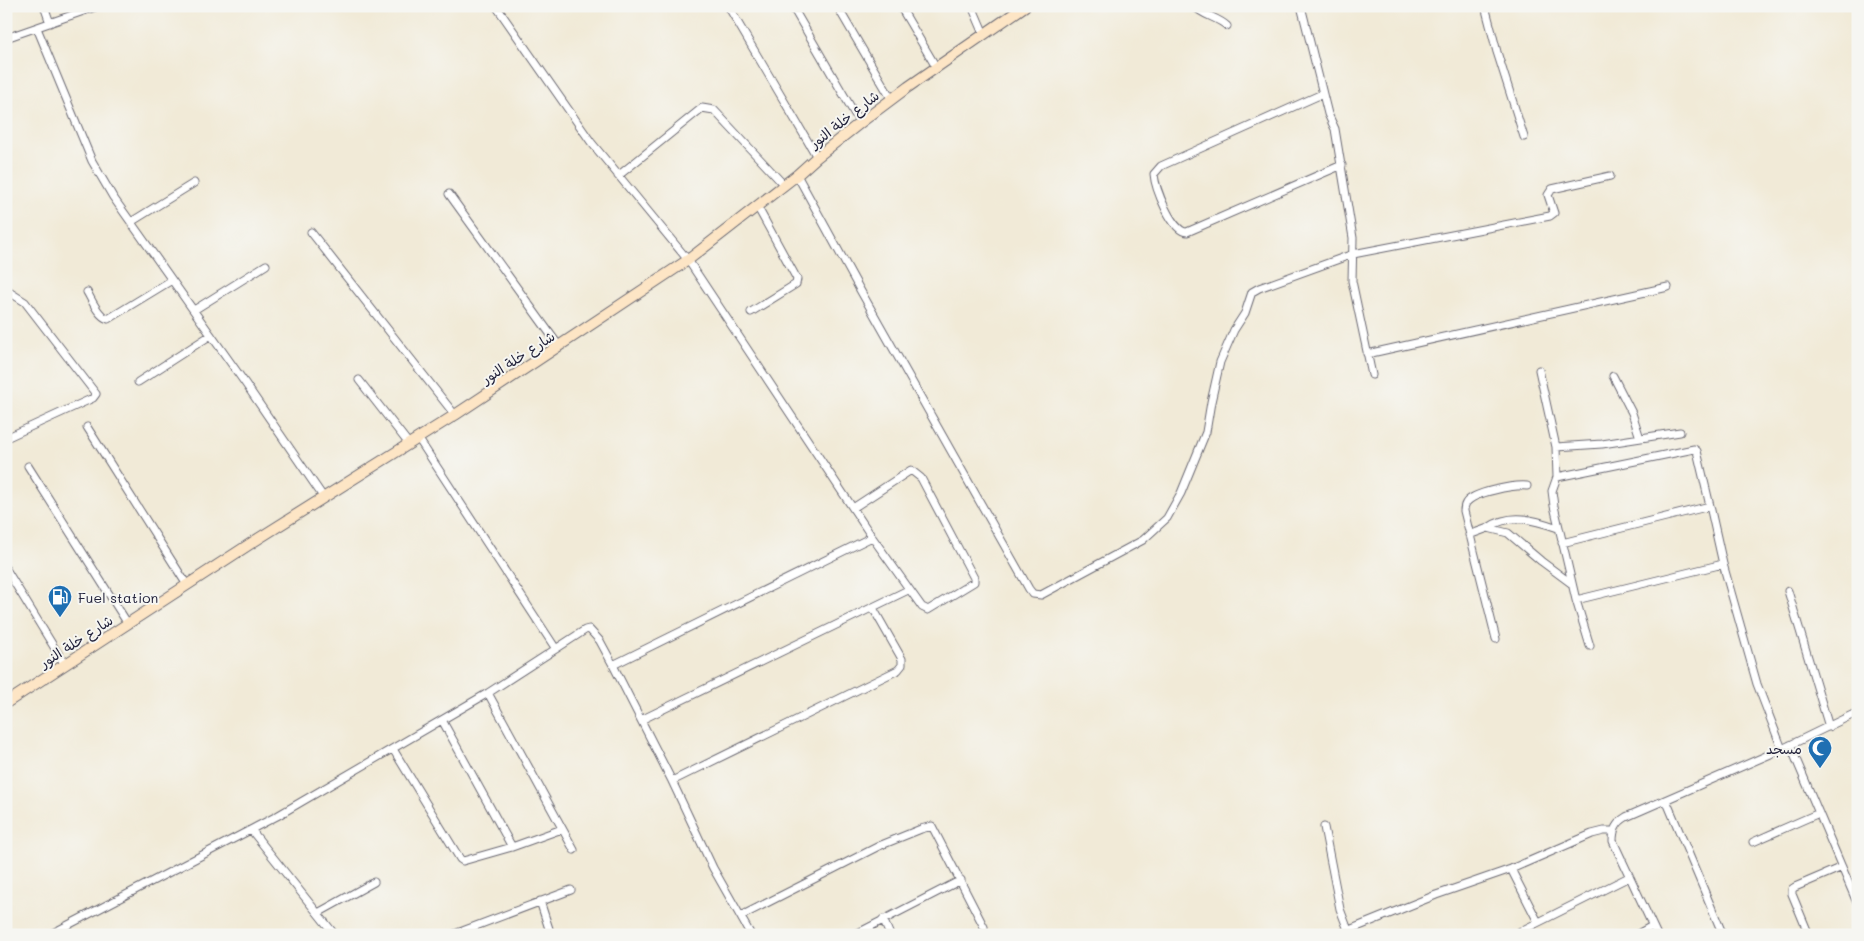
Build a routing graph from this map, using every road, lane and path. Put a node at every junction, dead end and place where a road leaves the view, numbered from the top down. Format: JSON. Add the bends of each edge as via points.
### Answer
{"nodes":[{"id":1,"x":44,"y":6,"type":"edge"},
{"id":2,"x":98,"y":6,"type":"edge"},
{"id":3,"x":496,"y":6,"type":"edge"},
{"id":4,"x":728,"y":6,"type":"edge"},
{"id":5,"x":792,"y":6,"type":"edge"},
{"id":6,"x":837,"y":6,"type":"edge"},
{"id":7,"x":900,"y":6,"type":"edge"},
{"id":8,"x":972,"y":6,"type":"edge"},
{"id":9,"x":1025,"y":6,"type":"edge"},
{"id":10,"x":1194,"y":6,"type":"edge"},
{"id":11,"x":1301,"y":6,"type":"edge"},
{"id":12,"x":1486,"y":6,"type":"edge"},
{"id":13,"x":83,"y":8,"type":"edge"},
{"id":14,"x":50,"y":23,"type":"junction"},
{"id":15,"x":1227,"y":26,"type":"dead end"},
{"id":16,"x":37,"y":28,"type":"junction"},
{"id":17,"x":984,"y":34,"type":"junction"},
{"id":18,"x":6,"y":38,"type":"edge"},
{"id":19,"x":936,"y":67,"type":"junction"},
{"id":20,"x":1322,"y":94,"type":"junction"},
{"id":21,"x":892,"y":100,"type":"junction"},
{"id":22,"x":860,"y":123,"type":"junction"},
{"id":23,"x":1524,"y":137,"type":"dead end"},
{"id":24,"x":817,"y":157,"type":"junction"},
{"id":25,"x":1342,"y":165,"type":"junction"},
{"id":26,"x":797,"y":175,"type":"junction"},
{"id":27,"x":618,"y":176,"type":"junction"},
{"id":28,"x":1610,"y":176,"type":"dead end"},
{"id":29,"x":194,"y":183,"type":"dead end"},
{"id":30,"x":784,"y":185,"type":"junction"},
{"id":31,"x":449,"y":194,"type":"dead end"},
{"id":32,"x":757,"y":206,"type":"junction"},
{"id":33,"x":131,"y":222,"type":"junction"},
{"id":34,"x":311,"y":232,"type":"dead end"},
{"id":35,"x":1353,"y":254,"type":"junction"},
{"id":36,"x":688,"y":260,"type":"junction"},
{"id":37,"x":266,"y":265,"type":"dead end"},
{"id":38,"x":172,"y":280,"type":"junction"},
{"id":39,"x":1668,"y":287,"type":"dead end"},
{"id":40,"x":6,"y":290,"type":"edge"},
{"id":41,"x":87,"y":292,"type":"dead end"},
{"id":42,"x":194,"y":310,"type":"junction"},
{"id":43,"x":750,"y":312,"type":"dead end"},
{"id":44,"x":211,"y":335,"type":"junction"},
{"id":45,"x":559,"y":346,"type":"junction"},
{"id":46,"x":1367,"y":354,"type":"junction"},
{"id":47,"x":1540,"y":370,"type":"dead end"},
{"id":48,"x":1372,"y":375,"type":"dead end"},
{"id":49,"x":1613,"y":376,"type":"dead end"},
{"id":50,"x":359,"y":380,"type":"dead end"},
{"id":51,"x":138,"y":382,"type":"dead end"},
{"id":52,"x":455,"y":415,"type":"junction"},
{"id":53,"x":87,"y":426,"type":"dead end"},
{"id":54,"x":1680,"y":432,"type":"dead end"},
{"id":55,"x":6,"y":438,"type":"edge"},
{"id":56,"x":1640,"y":438,"type":"junction"},
{"id":57,"x":414,"y":441,"type":"junction"},
{"id":58,"x":1556,"y":447,"type":"junction"},
{"id":59,"x":28,"y":466,"type":"dead end"},
{"id":60,"x":1557,"y":477,"type":"junction"},
{"id":61,"x":1527,"y":486,"type":"dead end"},
{"id":62,"x":324,"y":498,"type":"junction"},
{"id":63,"x":1710,"y":506,"type":"junction"},
{"id":64,"x":853,"y":508,"type":"junction"},
{"id":65,"x":1488,"y":528,"type":"junction"},
{"id":66,"x":1558,"y":528,"type":"junction"},
{"id":67,"x":1469,"y":535,"type":"junction"},
{"id":68,"x":872,"y":537,"type":"junction"},
{"id":69,"x":1562,"y":543,"type":"junction"},
{"id":70,"x":1724,"y":564,"type":"junction"},
{"id":71,"x":6,"y":569,"type":"edge"},
{"id":72,"x":1572,"y":584,"type":"junction"},
{"id":73,"x":186,"y":585,"type":"junction"},
{"id":74,"x":908,"y":590,"type":"junction"},
{"id":75,"x":1788,"y":591,"type":"dead end"},
{"id":76,"x":1576,"y":600,"type":"junction"},
{"id":77,"x":874,"y":608,"type":"junction"},
{"id":78,"x":128,"y":624,"type":"junction"},
{"id":79,"x":1496,"y":639,"type":"dead end"},
{"id":80,"x":1590,"y":646,"type":"dead end"},
{"id":81,"x":556,"y":649,"type":"junction"},
{"id":82,"x":613,"y":664,"type":"junction"},
{"id":83,"x":65,"y":665,"type":"junction"},
{"id":84,"x":488,"y":693,"type":"junction"},
{"id":85,"x":6,"y":703,"type":"edge"},
{"id":86,"x":1858,"y":712,"type":"edge"},
{"id":87,"x":442,"y":720,"type":"junction"},
{"id":88,"x":641,"y":720,"type":"junction"},
{"id":89,"x":1829,"y":727,"type":"junction"},
{"id":90,"x":1790,"y":745,"type":"junction"},
{"id":91,"x":393,"y":749,"type":"junction"},
{"id":92,"x":1782,"y":749,"type":"junction"},
{"id":93,"x":672,"y":781,"type":"junction"},
{"id":94,"x":1666,"y":800,"type":"junction"},
{"id":95,"x":1819,"y":813,"type":"junction"},
{"id":96,"x":1324,"y":827,"type":"dead end"},
{"id":97,"x":562,"y":828,"type":"junction"},
{"id":98,"x":252,"y":831,"type":"junction"},
{"id":99,"x":1614,"y":831,"type":"junction"},
{"id":100,"x":1753,"y":842,"type":"dead end"},
{"id":101,"x":512,"y":847,"type":"junction"},
{"id":102,"x":574,"y":850,"type":"dead end"},
{"id":103,"x":1842,"y":867,"type":"junction"},
{"id":104,"x":1510,"y":869,"type":"junction"},
{"id":105,"x":1629,"y":877,"type":"junction"},
{"id":106,"x":960,"y":880,"type":"junction"},
{"id":107,"x":374,"y":882,"type":"dead end"},
{"id":108,"x":571,"y":890,"type":"dead end"},
{"id":109,"x":540,"y":901,"type":"junction"},
{"id":110,"x":1858,"y":905,"type":"edge"},
{"id":111,"x":318,"y":913,"type":"junction"},
{"id":112,"x":741,"y":916,"type":"junction"},
{"id":113,"x":883,"y":919,"type":"junction"},
{"id":114,"x":1538,"y":922,"type":"junction"},
{"id":115,"x":1652,"y":926,"type":"junction"},
{"id":116,"x":984,"y":927,"type":"dead end"},
{"id":117,"x":1348,"y":930,"type":"junction"},
{"id":118,"x":1516,"y":934,"type":"edge"},
{"id":119,"x":49,"y":935,"type":"edge"},
{"id":120,"x":335,"y":935,"type":"edge"},
{"id":121,"x":452,"y":935,"type":"edge"},
{"id":122,"x":552,"y":935,"type":"edge"},
{"id":123,"x":751,"y":935,"type":"edge"},
{"id":124,"x":854,"y":935,"type":"edge"},
{"id":125,"x":890,"y":935,"type":"edge"},
{"id":126,"x":1337,"y":935,"type":"edge"},
{"id":127,"x":1636,"y":935,"type":"edge"},
{"id":128,"x":1657,"y":935,"type":"edge"},
{"id":129,"x":1723,"y":935,"type":"edge"},
{"id":130,"x":1809,"y":935,"type":"edge"}],
"edges":[{"from":1,"to":14,"type":"street"},
{"from":2,"to":13,"type":"street"},
{"from":3,"to":27,"type":"street"},
{"from":4,"to":24,"type":"street"},
{"from":5,"to":22,"type":"street"},
{"from":6,"to":21,"type":"street"},
{"from":7,"to":19,"type":"street"},
{"from":8,"to":17,"type":"street"},
{"from":9,"to":17,"type":"street","name":"شارع خلة النور"},
{"from":10,"to":15,"type":"street"},
{"from":11,"to":20,"type":"street"},
{"from":12,"to":23,"type":"street"},
{"from":13,"to":14,"type":"street"},
{"from":14,"to":16,"type":"street"},
{"from":16,"to":18,"type":"street"},
{"from":16,"to":33,"type":"street","via":[[92,161]]},
{"from":17,"to":19,"type":"street","name":"شارع خلة النور"},
{"from":19,"to":21,"type":"street","name":"شارع خلة النور"},
{"from":20,"to":25,"type":"street","via":[[1335,129]]},
{"from":20,"to":25,"type":"street","via":[[1161,166],[1154,174],[1154,181],[1177,228],[1187,232]]},
{"from":21,"to":22,"type":"street","name":"شارع خلة النور"},
{"from":22,"to":24,"type":"street","name":"شارع خلة النور"},
{"from":24,"to":26,"type":"street","name":"شارع خلة النور"},
{"from":25,"to":35,"type":"street"},
{"from":26,"to":30,"type":"street","name":"شارع خلة النور"},
{"from":26,"to":35,"type":"street","via":[[1033,594],[1041,595],[1143,540],[1167,518],[1181,494],[1206,432],[1220,362],[1252,292]]},
{"from":27,"to":30,"type":"street","via":[[702,108],[708,108],[714,110]]},
{"from":27,"to":36,"type":"street"},
{"from":28,"to":35,"type":"street","via":[[1552,189],[1548,195],[1554,213],[1550,216]]},
{"from":29,"to":33,"type":"street"},
{"from":30,"to":32,"type":"street","name":"شارع خلة النور"},
{"from":31,"to":45,"type":"street"},
{"from":32,"to":36,"type":"street","name":"شارع خلة النور"},
{"from":32,"to":43,"type":"street","via":[[797,279],[796,284]]},
{"from":33,"to":38,"type":"street"},
{"from":34,"to":52,"type":"street"},
{"from":35,"to":46,"type":"street","via":[[1352,281]]},
{"from":36,"to":45,"type":"street","name":"شارع خلة النور"},
{"from":36,"to":64,"type":"street"},
{"from":37,"to":42,"type":"street"},
{"from":38,"to":41,"type":"street","via":[[108,319],[100,314]]},
{"from":38,"to":42,"type":"street"},
{"from":39,"to":46,"type":"street"},
{"from":40,"to":55,"type":"street","via":[[25,302],[96,394]]},
{"from":42,"to":44,"type":"street"},
{"from":44,"to":51,"type":"street"},
{"from":44,"to":62,"type":"street"},
{"from":45,"to":52,"type":"street","name":"شارع خلة النور"},
{"from":46,"to":48,"type":"street"},
{"from":47,"to":58,"type":"street"},
{"from":49,"to":56,"type":"street","via":[[1632,412]]},
{"from":50,"to":57,"type":"street"},
{"from":52,"to":57,"type":"street","name":"شارع خلة النور"},
{"from":53,"to":73,"type":"street"},
{"from":54,"to":56,"type":"street"},
{"from":56,"to":58,"type":"street"},
{"from":57,"to":62,"type":"street","name":"شارع خلة النور"},
{"from":57,"to":81,"type":"street"},
{"from":58,"to":60,"type":"street"},
{"from":59,"to":78,"type":"street"},
{"from":60,"to":63,"type":"street","via":[[1694,449],[1700,458]]},
{"from":60,"to":66,"type":"street","via":[[1552,490]]},
{"from":61,"to":67,"type":"street","via":[[1517,485],[1476,496],[1466,503],[1464,511]]},
{"from":62,"to":73,"type":"street","name":"شارع خلة النور"},
{"from":63,"to":69,"type":"street"},
{"from":63,"to":70,"type":"street"},
{"from":64,"to":68,"type":"street"},
{"from":64,"to":74,"type":"street","via":[[911,470],[921,478],[974,582],[928,610]]},
{"from":65,"to":66,"type":"street","via":[[1515,518],[1532,519]]},
{"from":65,"to":67,"type":"street"},
{"from":65,"to":72,"type":"street","via":[[1508,533]]},
{"from":66,"to":69,"type":"street"},
{"from":67,"to":79,"type":"street"},
{"from":68,"to":74,"type":"street"},
{"from":68,"to":82,"type":"street"},
{"from":69,"to":72,"type":"street"},
{"from":70,"to":76,"type":"street"},
{"from":70,"to":92,"type":"street","via":[[1758,684]]},
{"from":71,"to":83,"type":"street"},
{"from":72,"to":76,"type":"street"},
{"from":73,"to":78,"type":"street","name":"شارع خلة النور"},
{"from":74,"to":77,"type":"street"},
{"from":75,"to":89,"type":"street"},
{"from":76,"to":80,"type":"street"},
{"from":77,"to":88,"type":"street"},
{"from":77,"to":93,"type":"street","via":[[902,659],[898,670]]},
{"from":78,"to":83,"type":"street","name":"شارع خلة النور"},
{"from":81,"to":82,"type":"street","via":[[589,629]]},
{"from":81,"to":84,"type":"street"},
{"from":82,"to":88,"type":"street"},
{"from":83,"to":85,"type":"street","name":"شارع خلة النور"},
{"from":84,"to":87,"type":"street"},
{"from":84,"to":97,"type":"street"},
{"from":86,"to":89,"type":"street"},
{"from":87,"to":91,"type":"street"},
{"from":87,"to":101,"type":"street"},
{"from":88,"to":93,"type":"street"},
{"from":89,"to":90,"type":"street"},
{"from":90,"to":92,"type":"street"},
{"from":90,"to":95,"type":"street"},
{"from":91,"to":98,"type":"street"},
{"from":91,"to":101,"type":"street","via":[[460,859],[463,861]]},
{"from":92,"to":94,"type":"street"},
{"from":93,"to":112,"type":"street","via":[[713,868]]},
{"from":94,"to":99,"type":"street","via":[[1626,816],[1617,823]]},
{"from":94,"to":129,"type":"street"},
{"from":95,"to":100,"type":"street"},
{"from":95,"to":103,"type":"street"},
{"from":96,"to":117,"type":"street","via":[[1340,909]]},
{"from":97,"to":101,"type":"street"},
{"from":97,"to":102,"type":"street"},
{"from":98,"to":111,"type":"street"},
{"from":98,"to":119,"type":"street"},
{"from":99,"to":104,"type":"street","via":[[1592,834]]},
{"from":99,"to":105,"type":"street","via":[[1613,842]]},
{"from":103,"to":110,"type":"street"},
{"from":103,"to":130,"type":"street","via":[[1792,889]]},
{"from":104,"to":114,"type":"street"},
{"from":104,"to":117,"type":"street"},
{"from":105,"to":114,"type":"street"},
{"from":105,"to":115,"type":"street"},
{"from":106,"to":112,"type":"street","via":[[932,826],[879,846]]},
{"from":106,"to":113,"type":"street"},
{"from":106,"to":116,"type":"street"},
{"from":107,"to":111,"type":"street"},
{"from":108,"to":109,"type":"street"},
{"from":109,"to":121,"type":"street"},
{"from":109,"to":122,"type":"street"},
{"from":111,"to":120,"type":"street"},
{"from":112,"to":123,"type":"street"},
{"from":113,"to":124,"type":"street"},
{"from":113,"to":125,"type":"street"},
{"from":114,"to":118,"type":"street"},
{"from":115,"to":127,"type":"street"},
{"from":115,"to":128,"type":"street"},
{"from":117,"to":126,"type":"street"}]}
